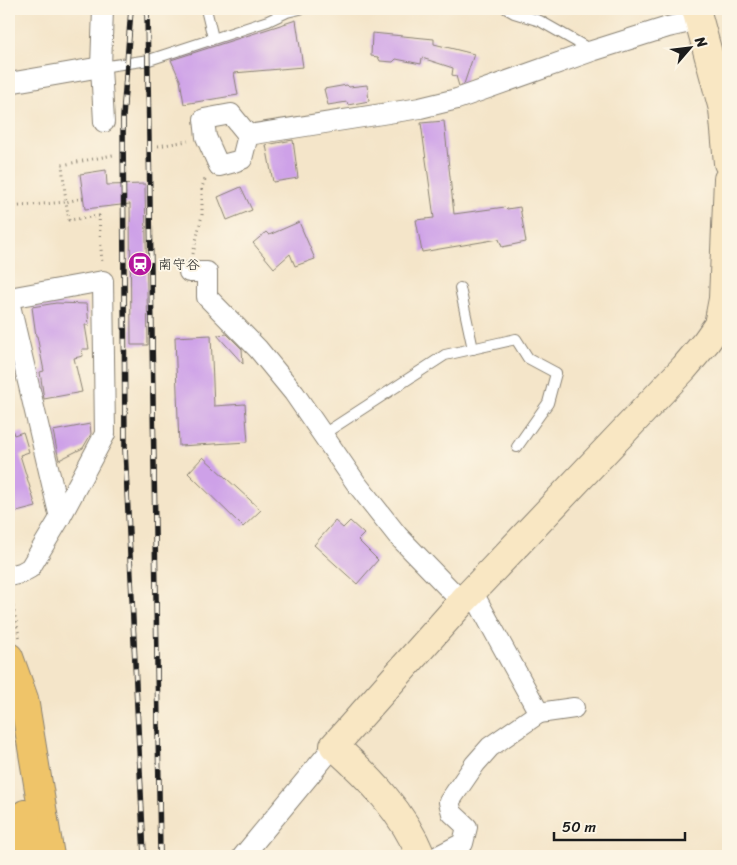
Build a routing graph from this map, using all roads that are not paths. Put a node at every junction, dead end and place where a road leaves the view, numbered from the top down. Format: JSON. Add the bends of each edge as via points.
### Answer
{"nodes":[{"id":1,"x":103,"y":9,"type":"edge"},
{"id":2,"x":206,"y":9,"type":"edge"},
{"id":3,"x":300,"y":9,"type":"edge"},
{"id":4,"x":507,"y":9,"type":"edge"},
{"id":5,"x":699,"y":13,"type":"edge"},
{"id":6,"x":213,"y":38,"type":"junction"},
{"id":7,"x":592,"y":50,"type":"junction"},
{"id":8,"x":101,"y":67,"type":"junction"},
{"id":9,"x":9,"y":83,"type":"edge"},
{"id":10,"x":104,"y":122,"type":"dead end"},
{"id":11,"x":248,"y":134,"type":"junction"},
{"id":12,"x":728,"y":163,"type":"edge"},
{"id":13,"x":728,"y":179,"type":"edge"},
{"id":14,"x":189,"y":272,"type":"road end"},
{"id":15,"x":460,"y":288,"type":"dead end"},
{"id":16,"x":9,"y":299,"type":"edge"},
{"id":17,"x":723,"y":332,"type":"edge"},
{"id":18,"x":473,"y":349,"type":"junction"},
{"id":19,"x":322,"y":435,"type":"junction"},
{"id":20,"x":517,"y":447,"type":"dead end"},
{"id":21,"x":60,"y":518,"type":"junction"},
{"id":22,"x":9,"y":576,"type":"edge"},
{"id":23,"x":467,"y":597,"type":"junction"},
{"id":24,"x":9,"y":657,"type":"edge"},
{"id":25,"x":574,"y":708,"type":"dead end"},
{"id":26,"x":539,"y":713,"type":"junction"},
{"id":27,"x":9,"y":719,"type":"edge"},
{"id":28,"x":334,"y":746,"type":"junction"},
{"id":29,"x":30,"y":856,"type":"edge"},
{"id":30,"x":50,"y":856,"type":"edge"},
{"id":31,"x":243,"y":856,"type":"edge"},
{"id":32,"x":421,"y":856,"type":"edge"},
{"id":33,"x":438,"y":856,"type":"edge"}],
"edges":[{"from":1,"to":8,"type":"street"},
{"from":2,"to":6,"type":"lane"},
{"from":3,"to":6,"type":"lane"},
{"from":4,"to":7,"type":"lane","via":[[540,21]]},
{"from":5,"to":7,"type":"street","via":[[668,27]]},
{"from":5,"to":12,"type":"street","via":[[723,109]]},
{"from":6,"to":8,"type":"lane","via":[[149,60]]},
{"from":7,"to":11,"type":"street","via":[[456,100]]},
{"from":8,"to":9,"type":"street"},
{"from":8,"to":10,"type":"street"},
{"from":11,"to":11,"type":"street","via":[[242,158],[219,166],[206,137],[204,119],[231,114]]},
{"from":13,"to":17,"type":"street"},
{"from":14,"to":19,"type":"street","via":[[207,272],[207,297],[258,349],[294,393]]},
{"from":15,"to":18,"type":"lane"},
{"from":16,"to":21,"type":"street"},
{"from":16,"to":21,"type":"street","via":[[103,281],[105,434]]},
{"from":17,"to":23,"type":"street","via":[[706,342]]},
{"from":18,"to":19,"type":"lane","via":[[445,355]]},
{"from":18,"to":20,"type":"lane","via":[[516,339],[528,358],[556,373],[548,404]]},
{"from":19,"to":23,"type":"street","via":[[398,536]]},
{"from":21,"to":22,"type":"street","via":[[30,568]]},
{"from":23,"to":26,"type":"street"},
{"from":23,"to":28,"type":"street"},
{"from":24,"to":30,"type":"highway","via":[[24,699]]},
{"from":25,"to":26,"type":"street"},
{"from":26,"to":33,"type":"street","via":[[490,748],[475,764],[449,802],[452,813],[467,828],[463,843]]},
{"from":27,"to":29,"type":"highway"},
{"from":28,"to":31,"type":"street"},
{"from":28,"to":32,"type":"street","via":[[394,808]]}]}
